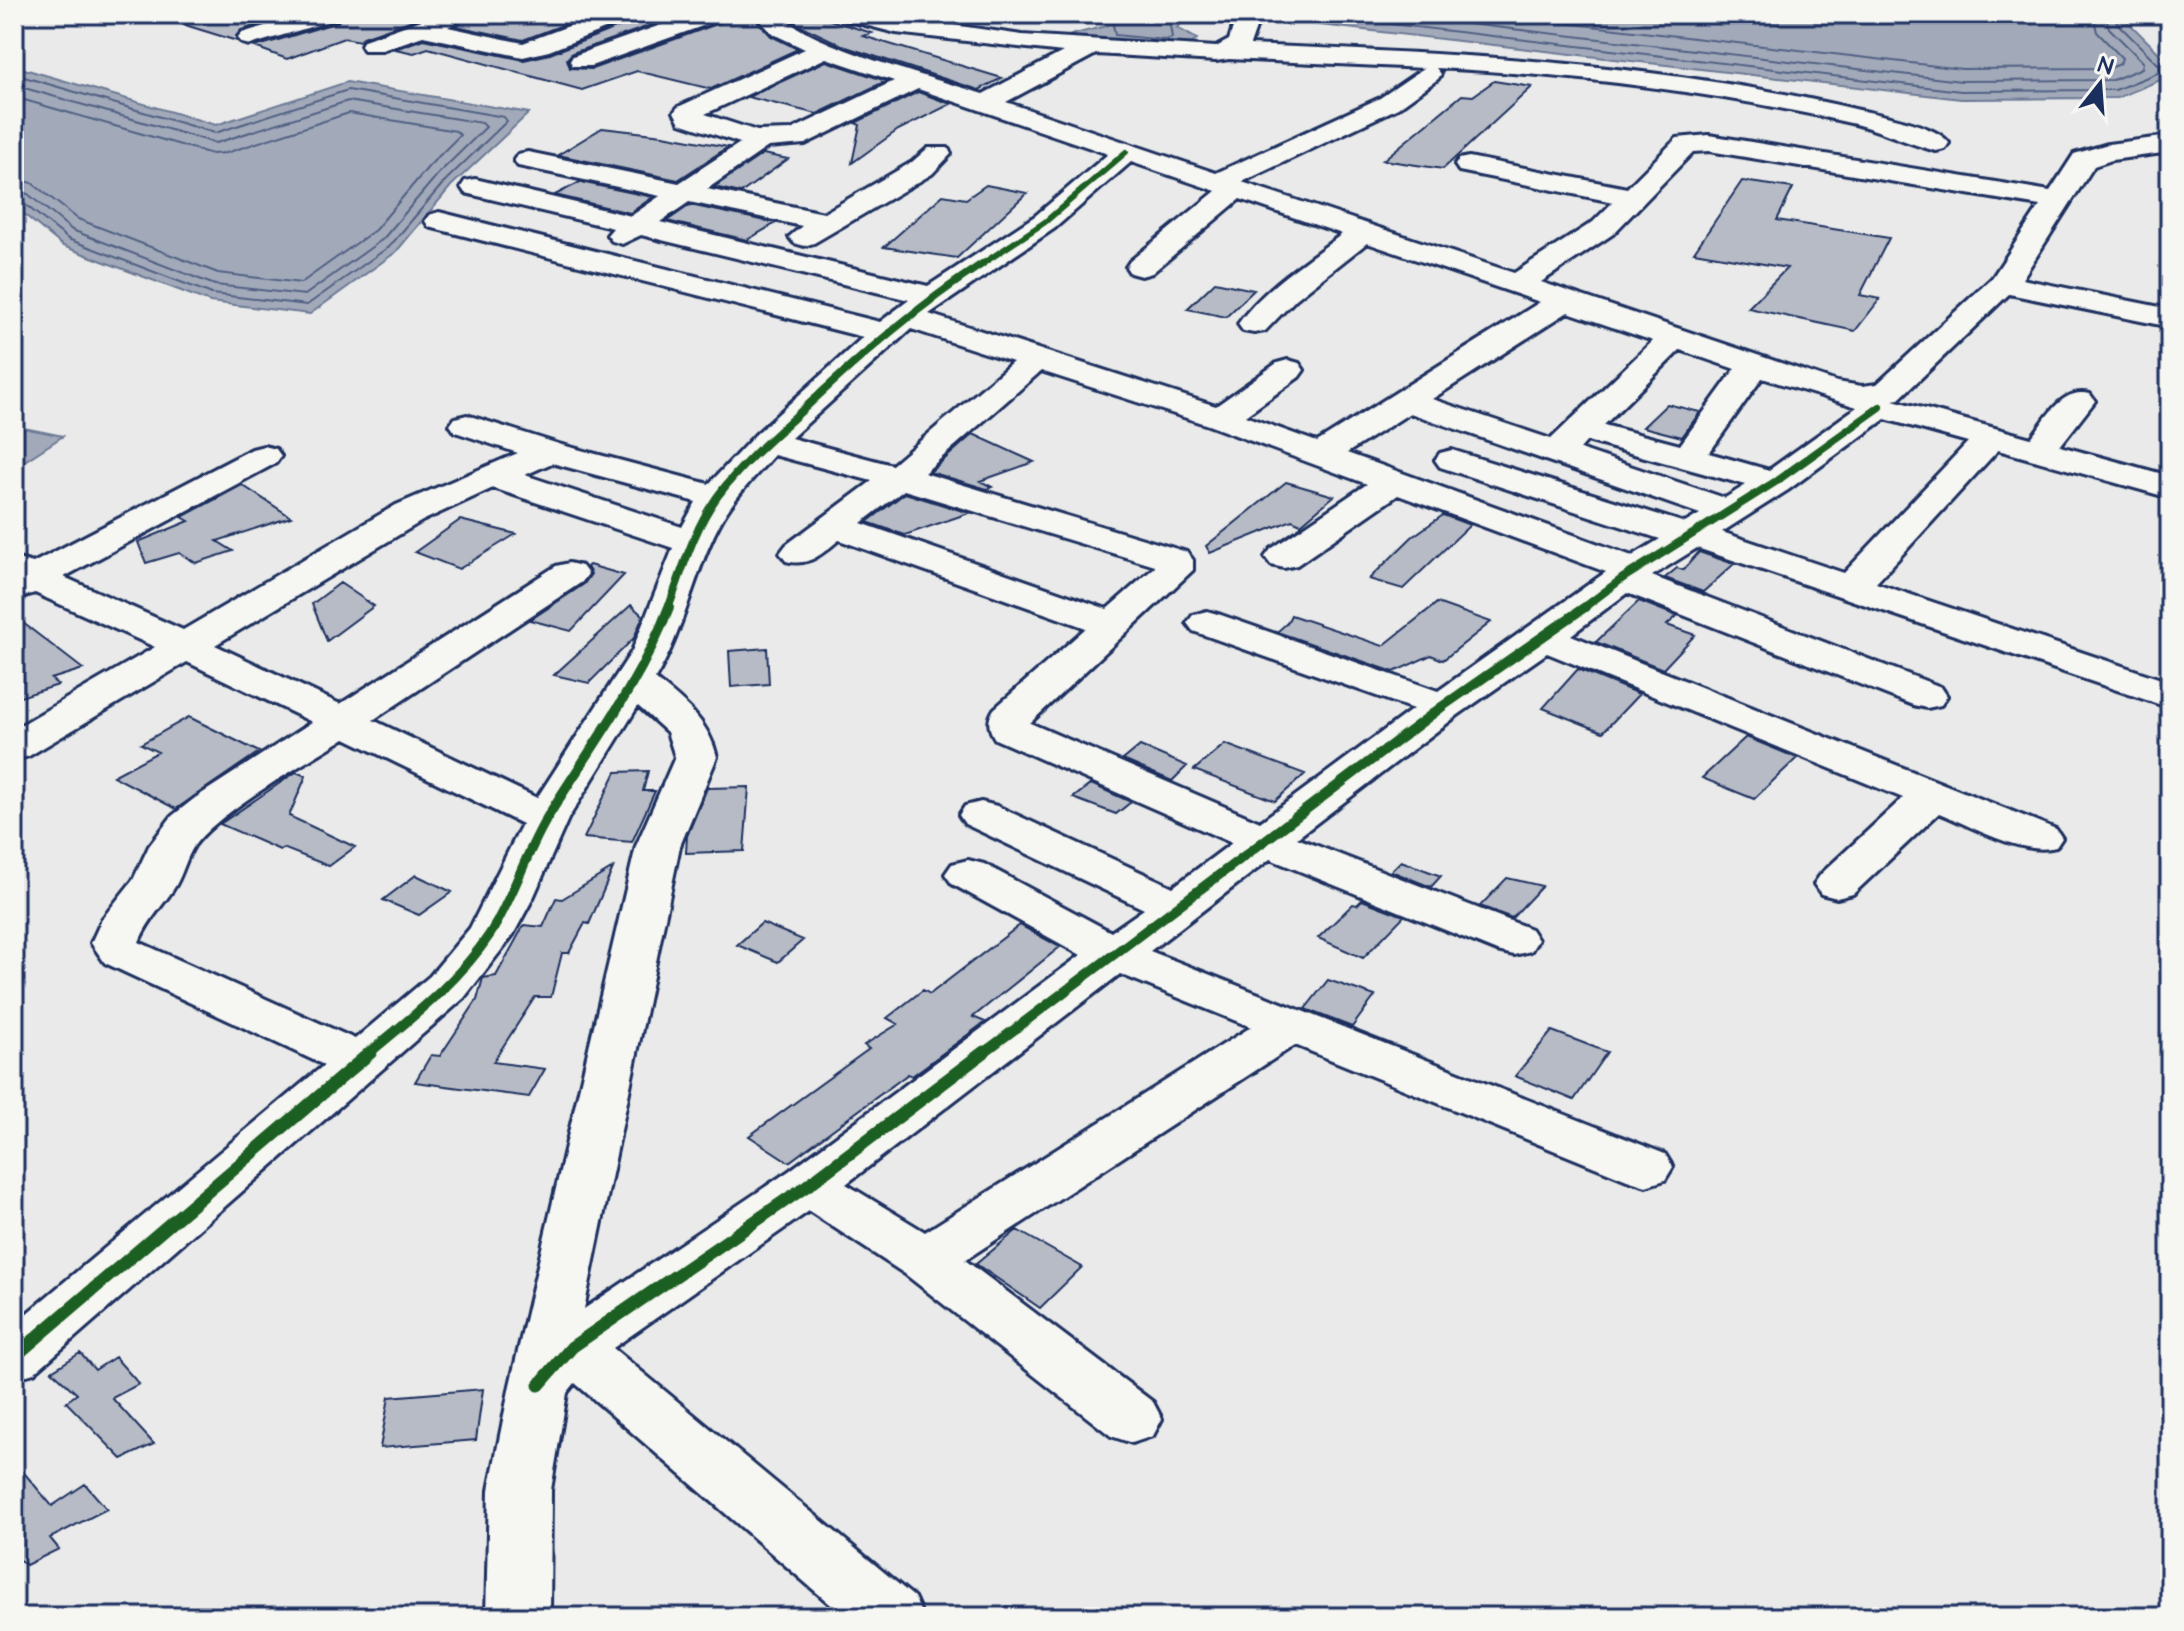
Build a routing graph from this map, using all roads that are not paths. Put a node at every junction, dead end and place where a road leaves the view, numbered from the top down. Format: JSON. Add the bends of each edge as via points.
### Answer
{"nodes":[{"id":1,"x":329,"y":14,"type":"edge"},
{"id":2,"x":460,"y":14,"type":"edge"},
{"id":3,"x":622,"y":14,"type":"edge"},
{"id":4,"x":714,"y":14,"type":"edge"},
{"id":5,"x":766,"y":14,"type":"edge"},
{"id":6,"x":850,"y":14,"type":"edge"},
{"id":7,"x":1249,"y":14,"type":"edge"},
{"id":8,"x":421,"y":28,"type":"junction"},
{"id":9,"x":250,"y":38,"type":"dead end"},
{"id":10,"x":373,"y":45,"type":"dead end"},
{"id":11,"x":1089,"y":48,"type":"junction"},
{"id":12,"x":825,"y":49,"type":"junction"},
{"id":13,"x":1232,"y":52,"type":"junction"},
{"id":14,"x":566,"y":66,"type":"dead end"},
{"id":15,"x":1429,"y":74,"type":"dead end"},
{"id":16,"x":916,"y":80,"type":"junction"},
{"id":17,"x":983,"y":104,"type":"junction"},
{"id":18,"x":755,"y":139,"type":"junction"},
{"id":19,"x":1936,"y":143,"type":"dead end"},
{"id":20,"x":2170,"y":144,"type":"edge"},
{"id":21,"x":1126,"y":152,"type":"junction"},
{"id":22,"x":938,"y":154,"type":"dead end"},
{"id":23,"x":528,"y":160,"type":"dead end"},
{"id":24,"x":1469,"y":165,"type":"dead end"},
{"id":25,"x":1226,"y":186,"type":"junction"},
{"id":26,"x":475,"y":187,"type":"dead end"},
{"id":27,"x":686,"y":192,"type":"junction"},
{"id":28,"x":1634,"y":198,"type":"junction"},
{"id":29,"x":2058,"y":201,"type":"junction"},
{"id":30,"x":439,"y":221,"type":"dead end"},
{"id":31,"x":828,"y":223,"type":"junction"},
{"id":32,"x":638,"y":226,"type":"junction"},
{"id":33,"x":1362,"y":233,"type":"junction"},
{"id":34,"x":770,"y":256,"type":"junction"},
{"id":35,"x":583,"y":258,"type":"junction"},
{"id":36,"x":1141,"y":267,"type":"dead end"},
{"id":37,"x":2003,"y":284,"type":"junction"},
{"id":38,"x":1517,"y":285,"type":"junction"},
{"id":39,"x":722,"y":293,"type":"junction"},
{"id":40,"x":1564,"y":301,"type":"junction"},
{"id":41,"x":909,"y":315,"type":"junction"},
{"id":42,"x":2170,"y":318,"type":"edge"},
{"id":43,"x":1254,"y":324,"type":"dead end"},
{"id":44,"x":1675,"y":338,"type":"junction"},
{"id":45,"x":1036,"y":358,"type":"junction"},
{"id":46,"x":1755,"y":365,"type":"junction"},
{"id":47,"x":1288,"y":370,"type":"dead end"},
{"id":48,"x":1407,"y":401,"type":"junction"},
{"id":49,"x":1871,"y":401,"type":"junction"},
{"id":50,"x":2078,"y":401,"type":"dead end"},
{"id":51,"x":1220,"y":418,"type":"junction"},
{"id":52,"x":467,"y":425,"type":"dead end"},
{"id":53,"x":1496,"y":431,"type":"junction"},
{"id":54,"x":1991,"y":437,"type":"junction"},
{"id":55,"x":1569,"y":441,"type":"junction"},
{"id":56,"x":767,"y":442,"type":"junction"},
{"id":57,"x":2039,"y":450,"type":"junction"},
{"id":58,"x":550,"y":452,"type":"junction"},
{"id":59,"x":1320,"y":455,"type":"junction"},
{"id":60,"x":264,"y":456,"type":"dead end"},
{"id":61,"x":1688,"y":458,"type":"junction"},
{"id":62,"x":1452,"y":460,"type":"junction"},
{"id":63,"x":491,"y":475,"type":"junction"},
{"id":64,"x":899,"y":477,"type":"junction"},
{"id":65,"x":2167,"y":477,"type":"edge"},
{"id":66,"x":1775,"y":482,"type":"junction"},
{"id":67,"x":1402,"y":485,"type":"junction"},
{"id":68,"x":717,"y":497,"type":"junction"},
{"id":69,"x":835,"y":526,"type":"junction"},
{"id":70,"x":1703,"y":527,"type":"junction"},
{"id":71,"x":694,"y":543,"type":"junction"},
{"id":72,"x":799,"y":553,"type":"dead end"},
{"id":73,"x":1284,"y":557,"type":"dead end"},
{"id":74,"x":569,"y":574,"type":"dead end"},
{"id":75,"x":1629,"y":574,"type":"junction"},
{"id":76,"x":21,"y":579,"type":"edge"},
{"id":77,"x":1850,"y":589,"type":"junction"},
{"id":78,"x":1207,"y":623,"type":"dead end"},
{"id":79,"x":1114,"y":625,"type":"junction"},
{"id":80,"x":1543,"y":638,"type":"junction"},
{"id":81,"x":186,"y":646,"type":"junction"},
{"id":82,"x":633,"y":682,"type":"junction"},
{"id":83,"x":1927,"y":696,"type":"dead end"},
{"id":84,"x":2170,"y":696,"type":"edge"},
{"id":85,"x":1443,"y":706,"type":"junction"},
{"id":86,"x":343,"y":721,"type":"junction"},
{"id":87,"x":14,"y":747,"type":"edge"},
{"id":88,"x":1932,"y":795,"type":"junction"},
{"id":89,"x":981,"y":815,"type":"dead end"},
{"id":90,"x":546,"y":819,"type":"junction"},
{"id":91,"x":2040,"y":838,"type":"dead end"},
{"id":92,"x":1266,"y":841,"type":"junction"},
{"id":93,"x":968,"y":874,"type":"dead end"},
{"id":94,"x":1837,"y":884,"type":"dead end"},
{"id":95,"x":1176,"y":906,"type":"junction"},
{"id":96,"x":1514,"y":940,"type":"dead end"},
{"id":97,"x":1117,"y":955,"type":"junction"},
{"id":98,"x":1292,"y":1024,"type":"junction"},
{"id":99,"x":360,"y":1061,"type":"junction"},
{"id":100,"x":1646,"y":1167,"type":"dead end"},
{"id":101,"x":808,"y":1185,"type":"junction"},
{"id":102,"x":925,"y":1259,"type":"junction"},
{"id":103,"x":14,"y":1357,"type":"edge"},
{"id":104,"x":556,"y":1366,"type":"junction"},
{"id":105,"x":1132,"y":1419,"type":"dead end"},
{"id":106,"x":518,"y":1617,"type":"edge"},
{"id":107,"x":891,"y":1617,"type":"edge"}],
"edges":[{"from":1,"to":9,"type":"street"},
{"from":2,"to":8,"type":"street"},
{"from":3,"to":8,"type":"street","via":[[523,50]]},
{"from":4,"to":14,"type":"street"},
{"from":5,"to":12,"type":"street","via":[[781,29]]},
{"from":6,"to":11,"type":"street","via":[[896,26]]},
{"from":7,"to":13,"type":"street"},
{"from":8,"to":10,"type":"street"},
{"from":11,"to":13,"type":"street"},
{"from":11,"to":17,"type":"street"},
{"from":12,"to":16,"type":"street"},
{"from":12,"to":18,"type":"street","via":[[685,115]]},
{"from":13,"to":19,"type":"street","via":[[1524,67],[1688,83],[1874,121]]},
{"from":15,"to":25,"type":"street","via":[[1389,103]]},
{"from":16,"to":17,"type":"street"},
{"from":16,"to":18,"type":"street","via":[[796,138]]},
{"from":17,"to":21,"type":"street"},
{"from":18,"to":27,"type":"street","via":[[757,143]]},
{"from":20,"to":29,"type":"street","via":[[2092,155]]},
{"from":21,"to":25,"type":"street"},
{"from":21,"to":41,"type":"street","via":[[1045,222]]},
{"from":22,"to":31,"type":"street"},
{"from":23,"to":27,"type":"street"},
{"from":24,"to":28,"type":"street"},
{"from":25,"to":33,"type":"street"},
{"from":25,"to":36,"type":"street"},
{"from":26,"to":32,"type":"street"},
{"from":27,"to":31,"type":"street"},
{"from":27,"to":32,"type":"street"},
{"from":28,"to":29,"type":"street","via":[[1681,147],[1696,143]]},
{"from":28,"to":38,"type":"street","via":[[1603,228]]},
{"from":29,"to":37,"type":"street"},
{"from":30,"to":35,"type":"street"},
{"from":31,"to":34,"type":"street"},
{"from":32,"to":34,"type":"street"},
{"from":32,"to":35,"type":"street"},
{"from":33,"to":38,"type":"street"},
{"from":33,"to":43,"type":"street"},
{"from":34,"to":39,"type":"street"},
{"from":34,"to":41,"type":"street"},
{"from":35,"to":39,"type":"street"},
{"from":37,"to":42,"type":"street"},
{"from":37,"to":49,"type":"street"},
{"from":38,"to":40,"type":"street"},
{"from":39,"to":41,"type":"street"},
{"from":40,"to":44,"type":"street"},
{"from":40,"to":48,"type":"street"},
{"from":41,"to":45,"type":"street"},
{"from":41,"to":56,"type":"street"},
{"from":44,"to":46,"type":"street"},
{"from":44,"to":55,"type":"street"},
{"from":45,"to":51,"type":"street"},
{"from":45,"to":64,"type":"street"},
{"from":46,"to":49,"type":"street"},
{"from":46,"to":61,"type":"street"},
{"from":47,"to":51,"type":"street"},
{"from":48,"to":53,"type":"street"},
{"from":48,"to":59,"type":"street"},
{"from":49,"to":54,"type":"street"},
{"from":49,"to":66,"type":"street"},
{"from":50,"to":57,"type":"street"},
{"from":51,"to":59,"type":"street"},
{"from":52,"to":58,"type":"street"},
{"from":53,"to":55,"type":"street"},
{"from":53,"to":62,"type":"street"},
{"from":54,"to":57,"type":"street"},
{"from":54,"to":77,"type":"street"},
{"from":55,"to":61,"type":"street"},
{"from":55,"to":70,"type":"street"},
{"from":56,"to":64,"type":"street"},
{"from":56,"to":68,"type":"street"},
{"from":57,"to":65,"type":"street"},
{"from":58,"to":63,"type":"street"},
{"from":58,"to":68,"type":"street"},
{"from":59,"to":67,"type":"street"},
{"from":60,"to":76,"type":"street"},
{"from":61,"to":66,"type":"street"},
{"from":62,"to":67,"type":"street"},
{"from":62,"to":70,"type":"street"},
{"from":63,"to":71,"type":"street"},
{"from":63,"to":81,"type":"street","via":[[409,513]]},
{"from":64,"to":69,"type":"street"},
{"from":64,"to":79,"type":"street","via":[[1174,560],[1174,570]]},
{"from":66,"to":70,"type":"street"},
{"from":67,"to":73,"type":"street"},
{"from":67,"to":75,"type":"street"},
{"from":68,"to":71,"type":"street"},
{"from":69,"to":72,"type":"street"},
{"from":69,"to":79,"type":"street"},
{"from":70,"to":75,"type":"street"},
{"from":70,"to":77,"type":"street"},
{"from":71,"to":82,"type":"street","via":[[652,651]]},
{"from":74,"to":86,"type":"street"},
{"from":75,"to":80,"type":"street"},
{"from":75,"to":83,"type":"street"},
{"from":76,"to":81,"type":"street"},
{"from":77,"to":84,"type":"street"},
{"from":78,"to":85,"type":"street"},
{"from":79,"to":92,"type":"street","via":[[1009,718],[1010,730]]},
{"from":80,"to":85,"type":"street"},
{"from":80,"to":88,"type":"street"},
{"from":81,"to":86,"type":"street"},
{"from":81,"to":87,"type":"street"},
{"from":82,"to":90,"type":"street"},
{"from":82,"to":104,"type":"street","via":[[689,730],[696,757],[658,846]]},
{"from":85,"to":92,"type":"street"},
{"from":86,"to":90,"type":"street"},
{"from":86,"to":99,"type":"street","via":[[188,825],[171,846],[154,884],[117,932],[115,943],[122,952]]},
{"from":88,"to":91,"type":"street"},
{"from":88,"to":94,"type":"street"},
{"from":89,"to":95,"type":"street"},
{"from":90,"to":99,"type":"street","via":[[510,898],[467,964]]},
{"from":92,"to":95,"type":"street"},
{"from":92,"to":96,"type":"street"},
{"from":93,"to":97,"type":"street"},
{"from":95,"to":97,"type":"street"},
{"from":97,"to":98,"type":"street"},
{"from":97,"to":101,"type":"street"},
{"from":98,"to":100,"type":"street"},
{"from":98,"to":102,"type":"street"},
{"from":99,"to":103,"type":"street"},
{"from":101,"to":102,"type":"street"},
{"from":101,"to":104,"type":"street"},
{"from":102,"to":105,"type":"street"},
{"from":104,"to":106,"type":"street","via":[[520,1490]]},
{"from":104,"to":107,"type":"street"}]}
